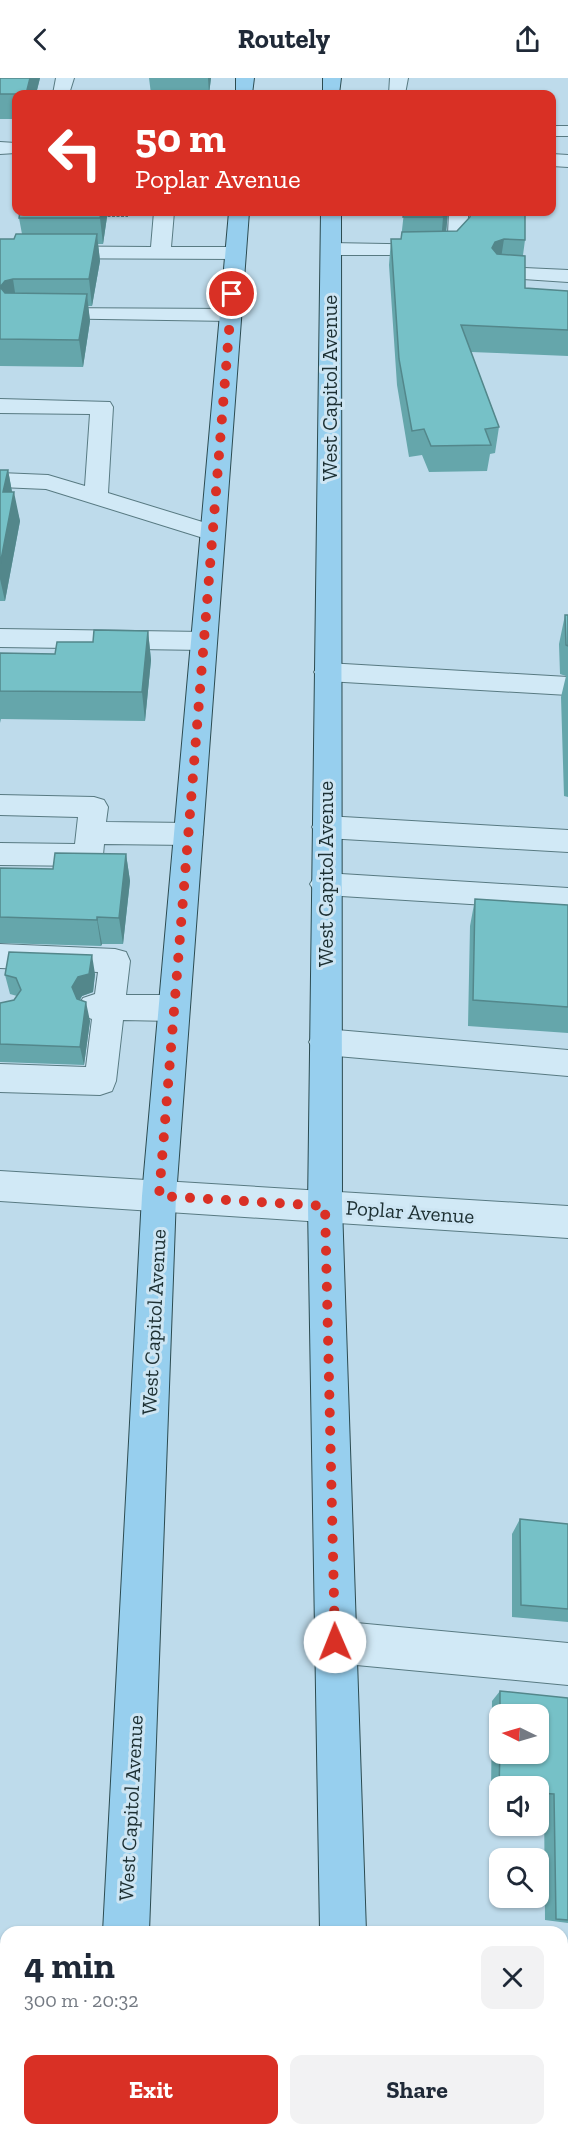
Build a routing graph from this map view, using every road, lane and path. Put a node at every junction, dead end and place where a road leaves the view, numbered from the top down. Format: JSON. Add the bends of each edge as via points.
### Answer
{"nodes":[{"id":1,"x":164,"y":216,"type":"edge"},
{"id":2,"x":239,"y":216,"type":"edge"},
{"id":3,"x":331,"y":216,"type":"edge"},
{"id":4,"x":458,"y":216,"type":"edge"},
{"id":5,"x":331,"y":249,"type":"junction"},
{"id":6,"x":0,"y":252,"type":"edge"},
{"id":7,"x":236,"y":253,"type":"junction"},
{"id":8,"x":160,"y":254,"type":"junction"},
{"id":9,"x":501,"y":273,"type":"edge"},
{"id":10,"x":568,"y":276,"type":"edge"},
{"id":11,"x":28,"y":314,"type":"edge"},
{"id":12,"x":231,"y":315,"type":"junction"},
{"id":13,"x":0,"y":406,"type":"edge"},
{"id":14,"x":0,"y":480,"type":"edge"},
{"id":15,"x":96,"y":497,"type":"junction"},
{"id":16,"x":213,"y":533,"type":"junction"},
{"id":17,"x":0,"y":638,"type":"edge"},
{"id":18,"x":204,"y":641,"type":"junction"},
{"id":19,"x":327,"y":672,"type":"junction"},
{"id":20,"x":568,"y":686,"type":"edge"},
{"id":21,"x":0,"y":805,"type":"edge"},
{"id":22,"x":326,"y":827,"type":"junction"},
{"id":23,"x":91,"y":833,"type":"junction"},
{"id":24,"x":189,"y":834,"type":"junction"},
{"id":25,"x":568,"y":841,"type":"edge"},
{"id":26,"x":0,"y":854,"type":"edge"},
{"id":27,"x":325,"y":884,"type":"junction"},
{"id":28,"x":568,"y":899,"type":"edge"},
{"id":29,"x":0,"y":956,"type":"edge"},
{"id":30,"x":101,"y":1007,"type":"junction"},
{"id":31,"x":173,"y":1008,"type":"junction"},
{"id":32,"x":325,"y":1042,"type":"junction"},
{"id":33,"x":568,"y":1063,"type":"edge"},
{"id":34,"x":0,"y":1078,"type":"edge"},
{"id":35,"x":0,"y":1186,"type":"edge"},
{"id":36,"x":159,"y":1196,"type":"junction"},
{"id":37,"x":325,"y":1206,"type":"junction"},
{"id":38,"x":568,"y":1222,"type":"edge"},
{"id":39,"x":335,"y":1642,"type":"junction"},
{"id":40,"x":568,"y":1664,"type":"edge"},
{"id":41,"x":126,"y":1926,"type":"edge"},
{"id":42,"x":343,"y":1926,"type":"edge"}],
"edges":[{"from":1,"to":8,"type":"street"},
{"from":2,"to":7,"type":"main road","name":"West Capitol Avenue"},
{"from":3,"to":5,"type":"main road","name":"West Capitol Avenue"},
{"from":4,"to":5,"type":"street","via":[[457,242],[446,251]]},
{"from":5,"to":19,"type":"main road","name":"West Capitol Avenue"},
{"from":6,"to":8,"type":"street"},
{"from":7,"to":8,"type":"street"},
{"from":7,"to":12,"type":"main road","name":"West Capitol Avenue"},
{"from":9,"to":10,"type":"street"},
{"from":11,"to":12,"type":"street"},
{"from":12,"to":16,"type":"main road","name":"West Capitol Avenue"},
{"from":13,"to":15,"type":"street","via":[[102,407]]},
{"from":14,"to":15,"type":"street","via":[[48,482]]},
{"from":15,"to":16,"type":"street"},
{"from":16,"to":18,"type":"main road","name":"West Capitol Avenue"},
{"from":17,"to":18,"type":"street"},
{"from":18,"to":24,"type":"main road","name":"West Capitol Avenue"},
{"from":19,"to":20,"type":"street"},
{"from":19,"to":22,"type":"main road","name":"West Capitol Avenue"},
{"from":21,"to":23,"type":"street","via":[[94,807]]},
{"from":22,"to":25,"type":"street"},
{"from":22,"to":27,"type":"main road","name":"West Capitol Avenue"},
{"from":23,"to":24,"type":"street"},
{"from":23,"to":26,"type":"street","via":[[88,855]]},
{"from":24,"to":31,"type":"main road","name":"West Capitol Avenue"},
{"from":27,"to":28,"type":"street"},
{"from":27,"to":32,"type":"main road","name":"West Capitol Avenue"},
{"from":29,"to":30,"type":"street","via":[[115,961]]},
{"from":30,"to":31,"type":"street"},
{"from":30,"to":34,"type":"street","via":[[100,1081]]},
{"from":31,"to":36,"type":"main road","name":"West Capitol Avenue"},
{"from":32,"to":33,"type":"street"},
{"from":32,"to":37,"type":"main road","name":"West Capitol Avenue"},
{"from":35,"to":36,"type":"street","name":"Poplar Avenue"},
{"from":36,"to":37,"type":"street","name":"Poplar Avenue"},
{"from":36,"to":41,"type":"main road","name":"West Capitol Avenue"},
{"from":37,"to":38,"type":"street","name":"Poplar Avenue"},
{"from":37,"to":39,"type":"main road","name":"West Capitol Avenue"},
{"from":39,"to":40,"type":"street"},
{"from":39,"to":42,"type":"main road","name":"West Capitol Avenue"}]}
